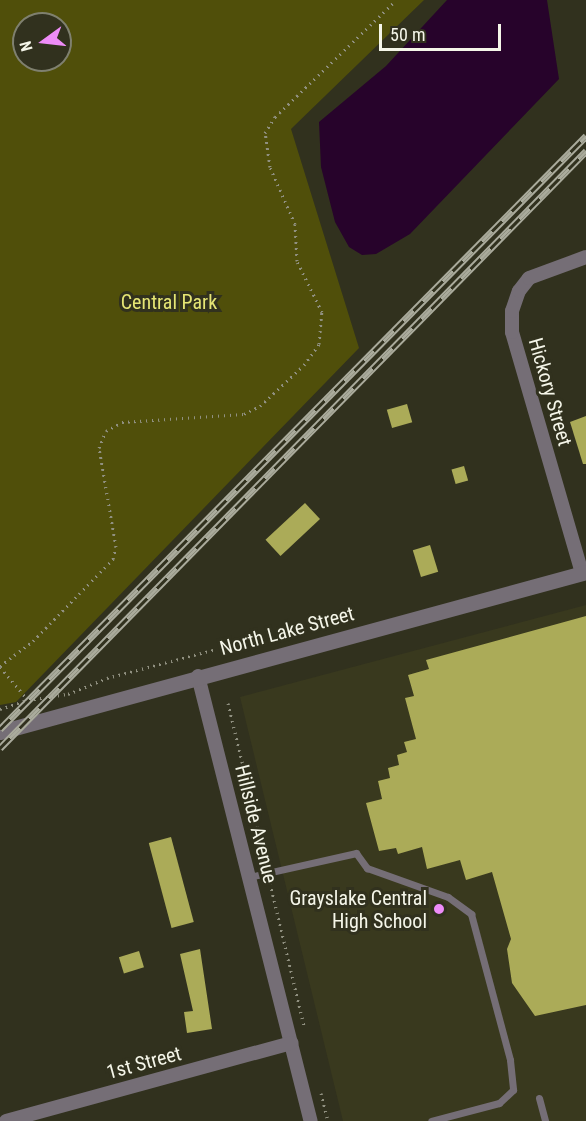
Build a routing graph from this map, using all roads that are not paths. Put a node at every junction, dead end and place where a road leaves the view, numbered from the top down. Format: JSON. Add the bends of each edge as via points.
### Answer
{"nodes":[{"id":1,"x":586,"y":257,"type":"edge"},
{"id":2,"x":584,"y":573,"type":"edge"},
{"id":3,"x":198,"y":676,"type":"junction"},
{"id":4,"x":0,"y":732,"type":"edge"},
{"id":5,"x":249,"y":877,"type":"junction"},
{"id":6,"x":291,"y":1043,"type":"junction"},
{"id":7,"x":539,"y":1098,"type":"dead end"},
{"id":8,"x":6,"y":1121,"type":"edge"},
{"id":9,"x":311,"y":1121,"type":"edge"},
{"id":10,"x":431,"y":1121,"type":"edge"},
{"id":11,"x":545,"y":1121,"type":"edge"}],
"edges":[{"from":1,"to":2,"type":"street","name":"Hickory Street","via":[[554,265],[529,278],[519,291],[512,332]]},
{"from":2,"to":3,"type":"street","name":"North Lake Street"},
{"from":3,"to":4,"type":"street","name":"North Lake Street"},
{"from":3,"to":5,"type":"street","name":"Hillside Avenue"},
{"from":5,"to":6,"type":"street","name":"Hillside Avenue"},
{"from":5,"to":10,"type":"lane","via":[[356,853],[367,868],[448,897],[471,914],[513,1090],[499,1103]]},
{"from":6,"to":8,"type":"street","name":"1st Street"},
{"from":6,"to":9,"type":"street","name":"Hillside Avenue"},
{"from":7,"to":11,"type":"lane"}]}
